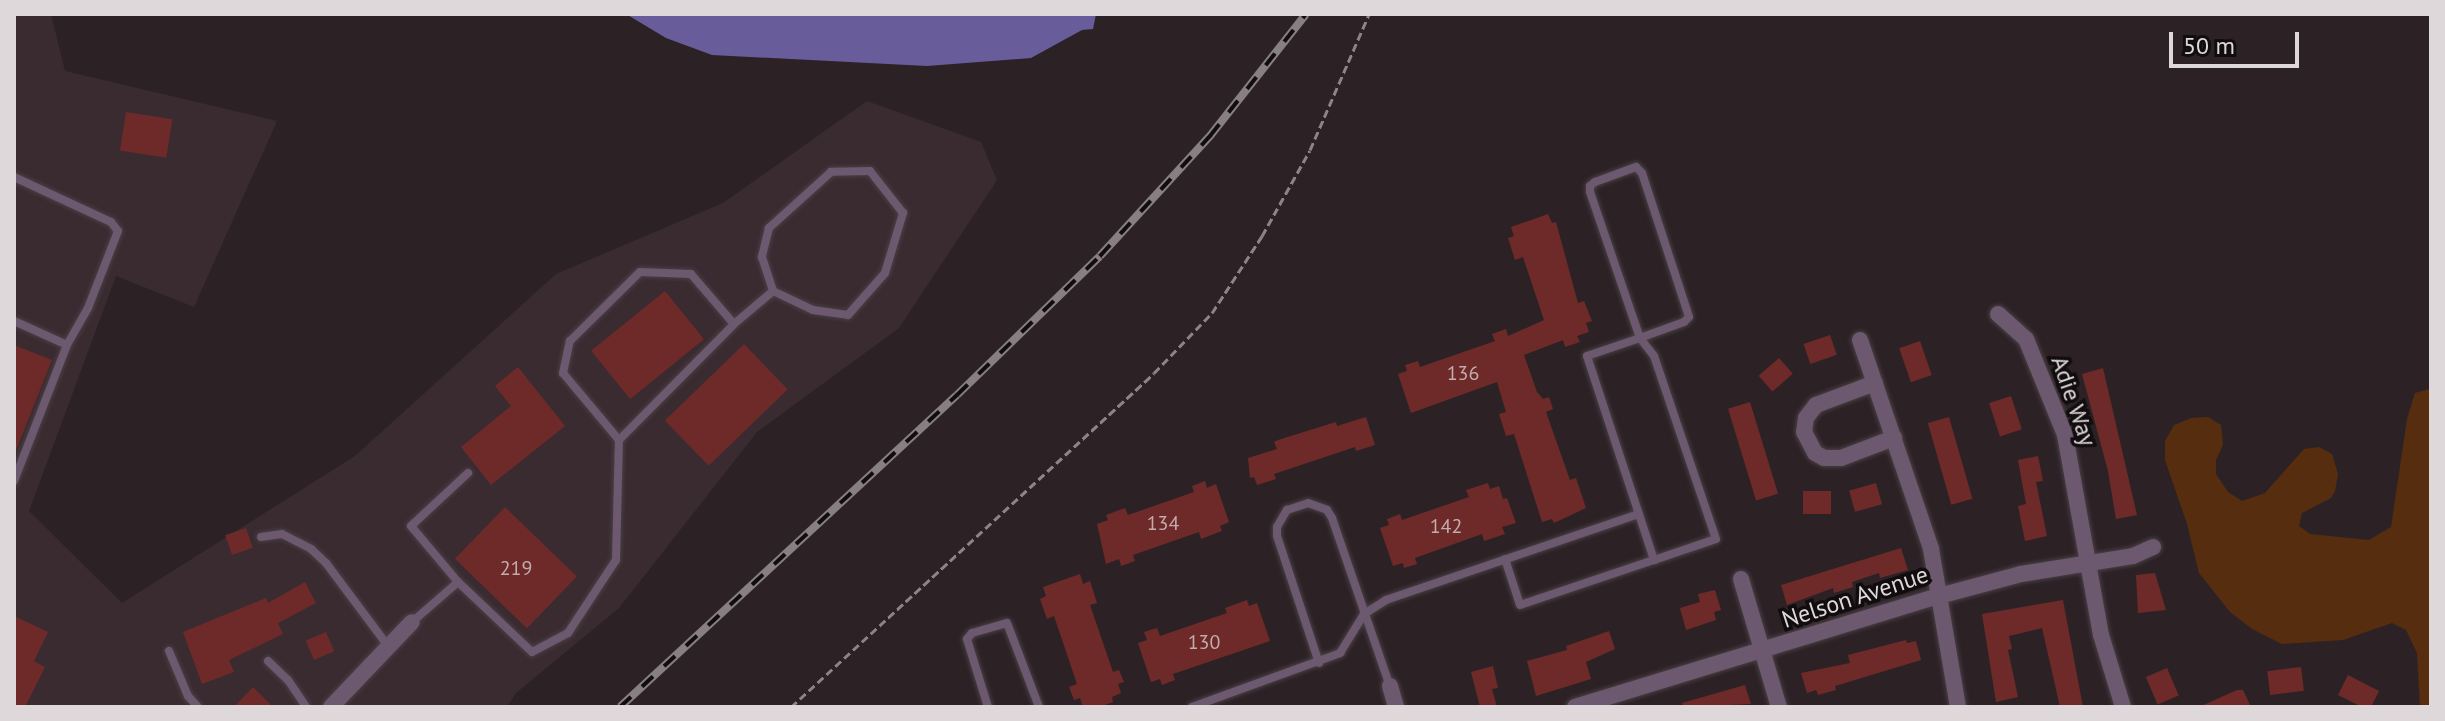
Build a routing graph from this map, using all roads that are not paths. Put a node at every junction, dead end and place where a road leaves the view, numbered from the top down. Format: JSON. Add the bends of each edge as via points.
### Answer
{"nodes":[{"id":1,"x":14,"y":177,"type":"edge"},
{"id":2,"x":773,"y":291,"type":"junction"},
{"id":3,"x":1998,"y":314,"type":"dead end"},
{"id":4,"x":14,"y":321,"type":"edge"},
{"id":5,"x":734,"y":324,"type":"junction"},
{"id":6,"x":1640,"y":338,"type":"junction"},
{"id":7,"x":1860,"y":340,"type":"dead end"},
{"id":8,"x":67,"y":345,"type":"junction"},
{"id":9,"x":1875,"y":383,"type":"junction"},
{"id":10,"x":1894,"y":438,"type":"junction"},
{"id":11,"x":619,"y":440,"type":"junction"},
{"id":12,"x":468,"y":473,"type":"dead end"},
{"id":13,"x":14,"y":481,"type":"edge"},
{"id":14,"x":1638,"y":514,"type":"junction"},
{"id":15,"x":261,"y":537,"type":"dead end"},
{"id":16,"x":2153,"y":547,"type":"dead end"},
{"id":17,"x":1505,"y":559,"type":"junction"},
{"id":18,"x":1654,"y":560,"type":"junction"},
{"id":19,"x":2089,"y":563,"type":"junction"},
{"id":20,"x":1741,"y":579,"type":"dead end"},
{"id":21,"x":458,"y":582,"type":"junction"},
{"id":22,"x":1939,"y":596,"type":"junction"},
{"id":23,"x":1364,"y":614,"type":"junction"},
{"id":24,"x":412,"y":622,"type":"joint"},
{"id":25,"x":389,"y":647,"type":"junction"},
{"id":26,"x":169,"y":651,"type":"dead end"},
{"id":27,"x":1763,"y":652,"type":"junction"},
{"id":28,"x":268,"y":661,"type":"dead end"},
{"id":29,"x":1319,"y":663,"type":"junction"},
{"id":30,"x":1390,"y":686,"type":"joint"},
{"id":31,"x":1585,"y":706,"type":"edge"},
{"id":32,"x":198,"y":707,"type":"edge"},
{"id":33,"x":306,"y":707,"type":"edge"},
{"id":34,"x":331,"y":707,"type":"edge"},
{"id":35,"x":988,"y":707,"type":"edge"},
{"id":36,"x":1039,"y":707,"type":"edge"},
{"id":37,"x":1192,"y":707,"type":"edge"},
{"id":38,"x":1396,"y":707,"type":"edge"},
{"id":39,"x":1779,"y":707,"type":"edge"},
{"id":40,"x":1958,"y":707,"type":"edge"},
{"id":41,"x":2123,"y":707,"type":"edge"}],
"edges":[{"from":1,"to":8,"type":"lane","via":[[111,222],[118,231],[88,308]]},
{"from":2,"to":2,"type":"lane","via":[[813,310],[848,315],[885,273],[903,213],[870,171],[831,172],[769,228],[762,257]]},
{"from":2,"to":5,"type":"lane"},
{"from":3,"to":19,"type":"street","name":"Adie Way","via":[[2026,339],[2065,435]]},
{"from":4,"to":8,"type":"lane"},
{"from":5,"to":11,"type":"lane"},
{"from":5,"to":11,"type":"lane","via":[[691,274],[640,272],[570,341],[563,373]]},
{"from":6,"to":6,"type":"lane","via":[[1590,186],[1636,167],[1690,311],[1684,322]]},
{"from":6,"to":14,"type":"lane","via":[[1587,356]]},
{"from":6,"to":18,"type":"lane","via":[[1654,356],[1716,539]]},
{"from":7,"to":9,"type":"street"},
{"from":8,"to":13,"type":"lane"},
{"from":9,"to":10,"type":"street"},
{"from":9,"to":10,"type":"street","via":[[1816,405],[1804,432],[1815,453],[1824,458],[1841,458]]},
{"from":10,"to":22,"type":"street","via":[[1931,549]]},
{"from":11,"to":21,"type":"lane","via":[[616,560],[568,633],[532,652]]},
{"from":12,"to":21,"type":"lane","via":[[411,526]]},
{"from":14,"to":17,"type":"lane"},
{"from":14,"to":18,"type":"lane"},
{"from":15,"to":25,"type":"lane","via":[[282,534],[311,549]]},
{"from":16,"to":19,"type":"street","name":"Nelson Avenue"},
{"from":17,"to":18,"type":"lane","via":[[1520,605]]},
{"from":17,"to":23,"type":"lane","via":[[1386,600]]},
{"from":19,"to":22,"type":"street","name":"Nelson Avenue"},
{"from":19,"to":41,"type":"street","name":"Adie Way","via":[[2101,635]]},
{"from":20,"to":27,"type":"street"},
{"from":21,"to":24,"type":"lane"},
{"from":22,"to":27,"type":"street","name":"Nelson Avenue"},
{"from":22,"to":40,"type":"street"},
{"from":23,"to":29,"type":"lane","via":[[1340,653]]},
{"from":23,"to":29,"type":"lane","via":[[1327,510],[1308,503],[1287,510],[1277,527],[1278,545]]},
{"from":23,"to":30,"type":"lane"},
{"from":24,"to":25,"type":"street"},
{"from":25,"to":34,"type":"street"},
{"from":26,"to":32,"type":"lane"},
{"from":27,"to":31,"type":"street","name":"Nelson Avenue"},
{"from":27,"to":39,"type":"street"},
{"from":28,"to":33,"type":"lane"},
{"from":29,"to":37,"type":"lane"},
{"from":30,"to":38,"type":"street"},
{"from":35,"to":36,"type":"lane","via":[[967,639],[1007,623]]}]}
